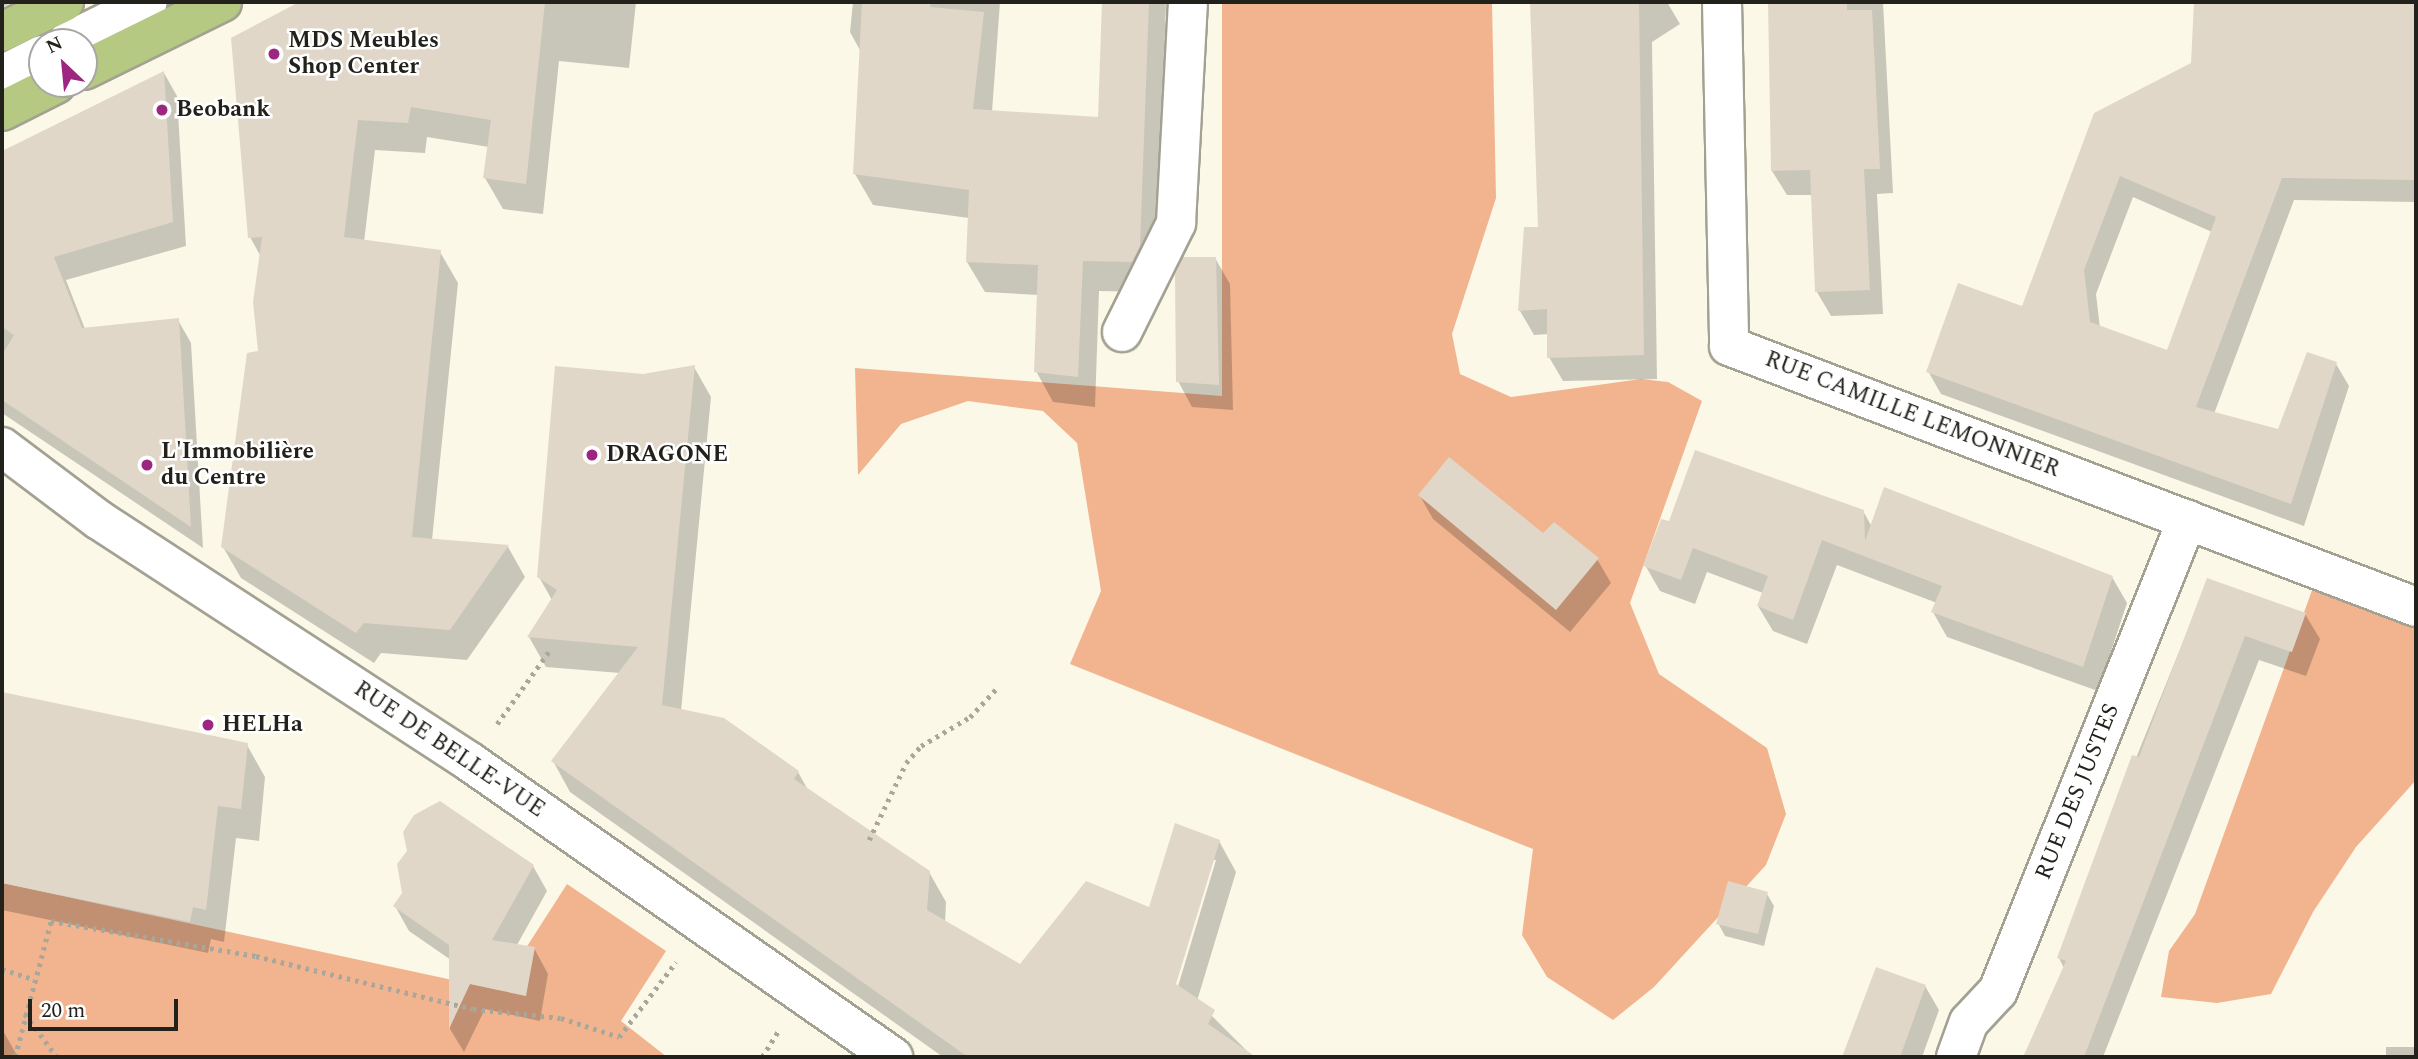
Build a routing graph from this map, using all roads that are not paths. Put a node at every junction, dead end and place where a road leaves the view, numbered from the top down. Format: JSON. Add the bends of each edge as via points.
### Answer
{"nodes":[{"id":1,"x":64,"y":2,"type":"edge"},
{"id":2,"x":148,"y":2,"type":"edge"},
{"id":3,"x":222,"y":2,"type":"edge"},
{"id":4,"x":1188,"y":2,"type":"edge"},
{"id":5,"x":1722,"y":2,"type":"edge"},
{"id":6,"x":95,"y":28,"type":"edge"},
{"id":7,"x":2,"y":32,"type":"edge"},
{"id":8,"x":28,"y":62,"type":"edge"},
{"id":9,"x":98,"y":63,"type":"edge"},
{"id":10,"x":2,"y":75,"type":"edge"},
{"id":11,"x":28,"y":98,"type":"edge"},
{"id":12,"x":2,"y":111,"type":"edge"},
{"id":13,"x":1122,"y":332,"type":"dead end"},
{"id":14,"x":2,"y":447,"type":"edge"},
{"id":15,"x":2187,"y":520,"type":"junction"},
{"id":16,"x":2416,"y":607,"type":"edge"},
{"id":17,"x":893,"y":1057,"type":"edge"},
{"id":18,"x":1956,"y":1057,"type":"edge"}],
"edges":[{"from":1,"to":7,"type":"main road"},
{"from":2,"to":6,"type":"street"},
{"from":3,"to":9,"type":"main road"},
{"from":4,"to":13,"type":"street","via":[[1176,223]]},
{"from":5,"to":15,"type":"street","name":"RUE CAMILLE LEMONNIER","via":[[1729,346]]},
{"from":8,"to":10,"type":"street"},
{"from":11,"to":12,"type":"main road"},
{"from":14,"to":17,"type":"street","name":"RUE DE BELLE-VUE","via":[[99,520],[470,762]]},
{"from":15,"to":16,"type":"street","name":"RUE CAMILLE LEMONNIER"},
{"from":15,"to":18,"type":"street","name":"RUE DES JUSTES","via":[[1998,991],[1969,1022]]}]}
